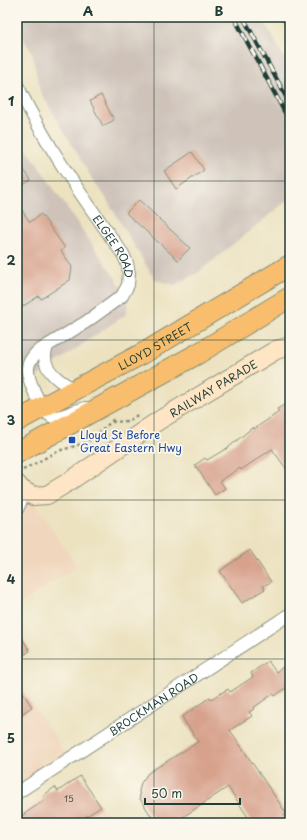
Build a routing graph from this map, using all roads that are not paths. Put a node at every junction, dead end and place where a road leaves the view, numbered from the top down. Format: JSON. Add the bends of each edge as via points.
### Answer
{"nodes":[{"id":1,"x":288,"y":17,"type":"edge"},
{"id":2,"x":290,"y":20,"type":"edge"},
{"id":3,"x":17,"y":85,"type":"edge"},
{"id":4,"x":290,"y":265,"type":"edge"},
{"id":5,"x":290,"y":297,"type":"edge"},
{"id":6,"x":47,"y":346,"type":"junction"},
{"id":7,"x":290,"y":346,"type":"edge"},
{"id":8,"x":76,"y":390,"type":"junction"},
{"id":9,"x":103,"y":406,"type":"junction"},
{"id":10,"x":43,"y":407,"type":"junction"},
{"id":11,"x":17,"y":421,"type":"edge"},
{"id":12,"x":17,"y":453,"type":"edge"},
{"id":13,"x":22,"y":488,"type":"edge"},
{"id":14,"x":17,"y":514,"type":"edge"},
{"id":15,"x":290,"y":614,"type":"edge"},
{"id":16,"x":17,"y":793,"type":"edge"}],
"edges":[{"from":1,"to":2,"type":"street"},
{"from":3,"to":6,"type":"street","name":"ELGEE ROAD","via":[[62,168],[122,254],[129,273],[128,285],[122,296]]},
{"from":4,"to":8,"type":"main road","name":"LLOYD STREET","via":[[147,351]]},
{"from":5,"to":9,"type":"main road","via":[[199,353]]},
{"from":6,"to":8,"type":"street","via":[[46,364],[57,378]]},
{"from":6,"to":10,"type":"street","name":"ELGEE ROAD","via":[[37,352],[28,367],[32,389]]},
{"from":7,"to":13,"type":"street","name":"RAILWAY PARADE","via":[[276,350],[158,421],[47,495],[33,496]]},
{"from":8,"to":10,"type":"main road","name":"LLOYD STREET"},
{"from":9,"to":10,"type":"street","name":"ELGEE ROAD","via":[[79,409],[54,418]]},
{"from":9,"to":12,"type":"main road"},
{"from":10,"to":11,"type":"main road","name":"LLOYD STREET"},
{"from":13,"to":14,"type":"lane","via":[[20,510]]},
{"from":15,"to":16,"type":"street","name":"BROCKMAN ROAD"}]}
